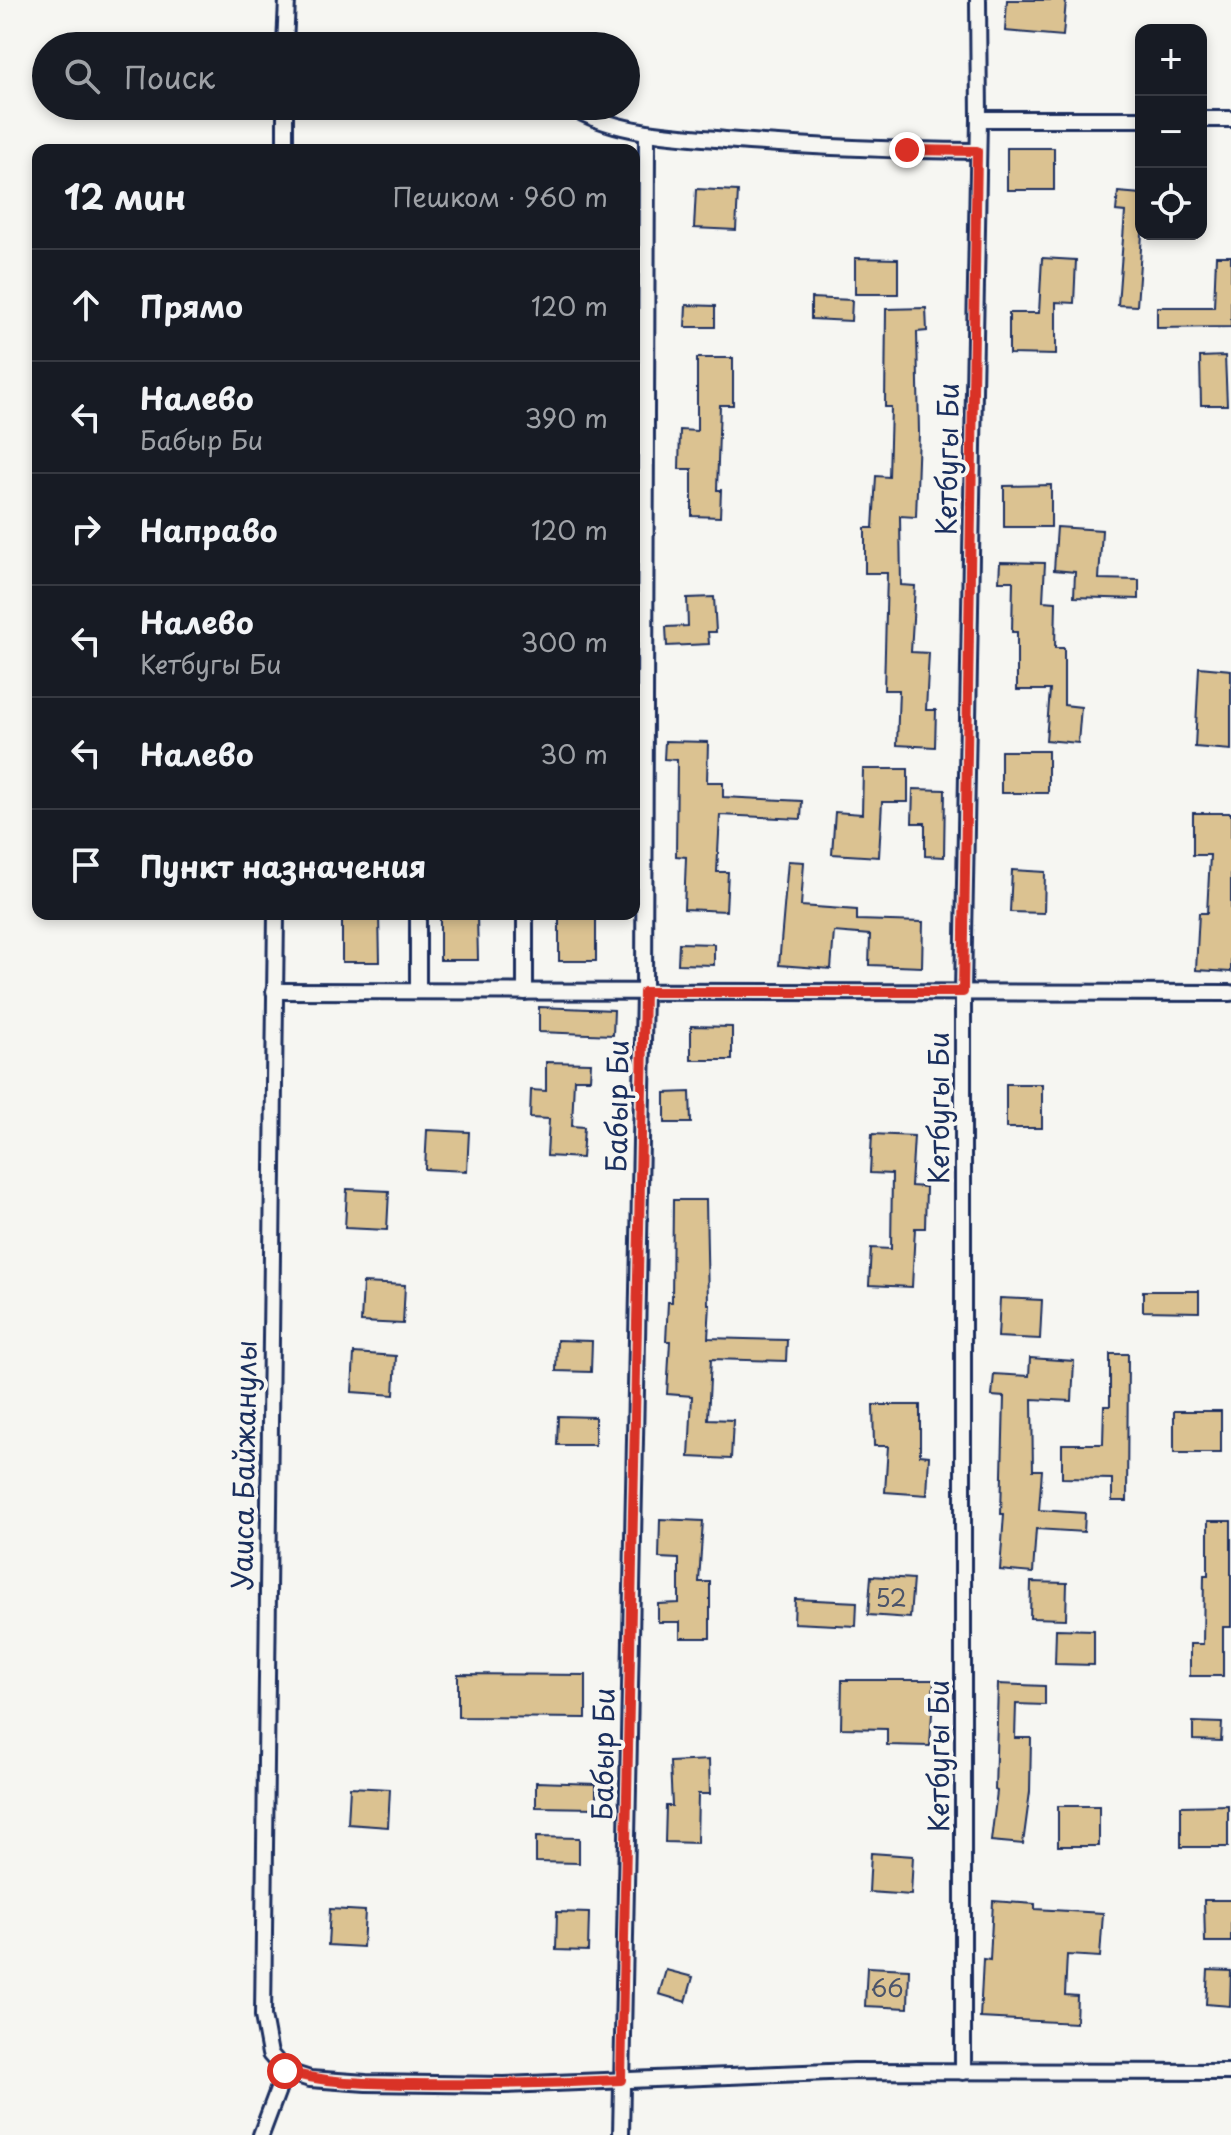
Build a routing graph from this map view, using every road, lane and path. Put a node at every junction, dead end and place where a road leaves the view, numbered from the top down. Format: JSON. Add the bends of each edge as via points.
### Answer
{"nodes":[{"id":1,"x":287,"y":0,"type":"edge"},
{"id":2,"x":978,"y":0,"type":"edge"},
{"id":3,"x":286,"y":32,"type":"edge"},
{"id":4,"x":979,"y":119,"type":"junction"},
{"id":5,"x":1135,"y":119,"type":"edge"},
{"id":6,"x":1207,"y":119,"type":"edge"},
{"id":7,"x":1231,"y":119,"type":"edge"},
{"id":8,"x":285,"y":120,"type":"edge"},
{"id":9,"x":603,"y":120,"type":"edge"},
{"id":10,"x":647,"y":133,"type":"junction"},
{"id":11,"x":285,"y":144,"type":"edge"},
{"id":12,"x":977,"y":151,"type":"junction"},
{"id":13,"x":276,"y":920,"type":"edge"},
{"id":14,"x":418,"y":920,"type":"edge"},
{"id":15,"x":525,"y":920,"type":"edge"},
{"id":16,"x":274,"y":991,"type":"junction"},
{"id":17,"x":418,"y":991,"type":"junction"},
{"id":18,"x":525,"y":992,"type":"junction"},
{"id":19,"x":644,"y":992,"type":"junction"},
{"id":20,"x":963,"y":992,"type":"junction"},
{"id":21,"x":1231,"y":993,"type":"edge"},
{"id":22,"x":285,"y":2071,"type":"junction"},
{"id":23,"x":963,"y":2072,"type":"junction"},
{"id":24,"x":1231,"y":2072,"type":"edge"},
{"id":25,"x":621,"y":2080,"type":"junction"},
{"id":26,"x":261,"y":2135,"type":"edge"},
{"id":27,"x":621,"y":2135,"type":"edge"}],
"edges":[{"from":1,"to":3,"type":"street"},
{"from":2,"to":4,"type":"street","name":"Кетбугы Би"},
{"from":4,"to":5,"type":"street"},
{"from":4,"to":12,"type":"street","name":"Кетбугы Би"},
{"from":6,"to":7,"type":"street"},
{"from":8,"to":11,"type":"street"},
{"from":9,"to":10,"type":"street"},
{"from":10,"to":12,"type":"street","via":[[800,146]]},
{"from":10,"to":19,"type":"street","name":"Бабыр Би"},
{"from":12,"to":20,"type":"street","name":"Кетбугы Би"},
{"from":13,"to":16,"type":"street","name":"Уаиса Байжанулы"},
{"from":14,"to":17,"type":"street"},
{"from":15,"to":18,"type":"street"},
{"from":16,"to":17,"type":"street"},
{"from":16,"to":22,"type":"street","name":"Уаиса Байжанулы","via":[[263,2016],[270,2054]]},
{"from":17,"to":18,"type":"street"},
{"from":18,"to":19,"type":"street"},
{"from":19,"to":20,"type":"street"},
{"from":19,"to":25,"type":"street","name":"Бабыр Би"},
{"from":20,"to":21,"type":"street"},
{"from":20,"to":23,"type":"street","name":"Кетбугы Би"},
{"from":22,"to":25,"type":"street","via":[[310,2079],[366,2083]]},
{"from":22,"to":26,"type":"street"},
{"from":23,"to":24,"type":"street"},
{"from":23,"to":25,"type":"street"},
{"from":25,"to":27,"type":"street","name":"Бабыр Би"}]}
